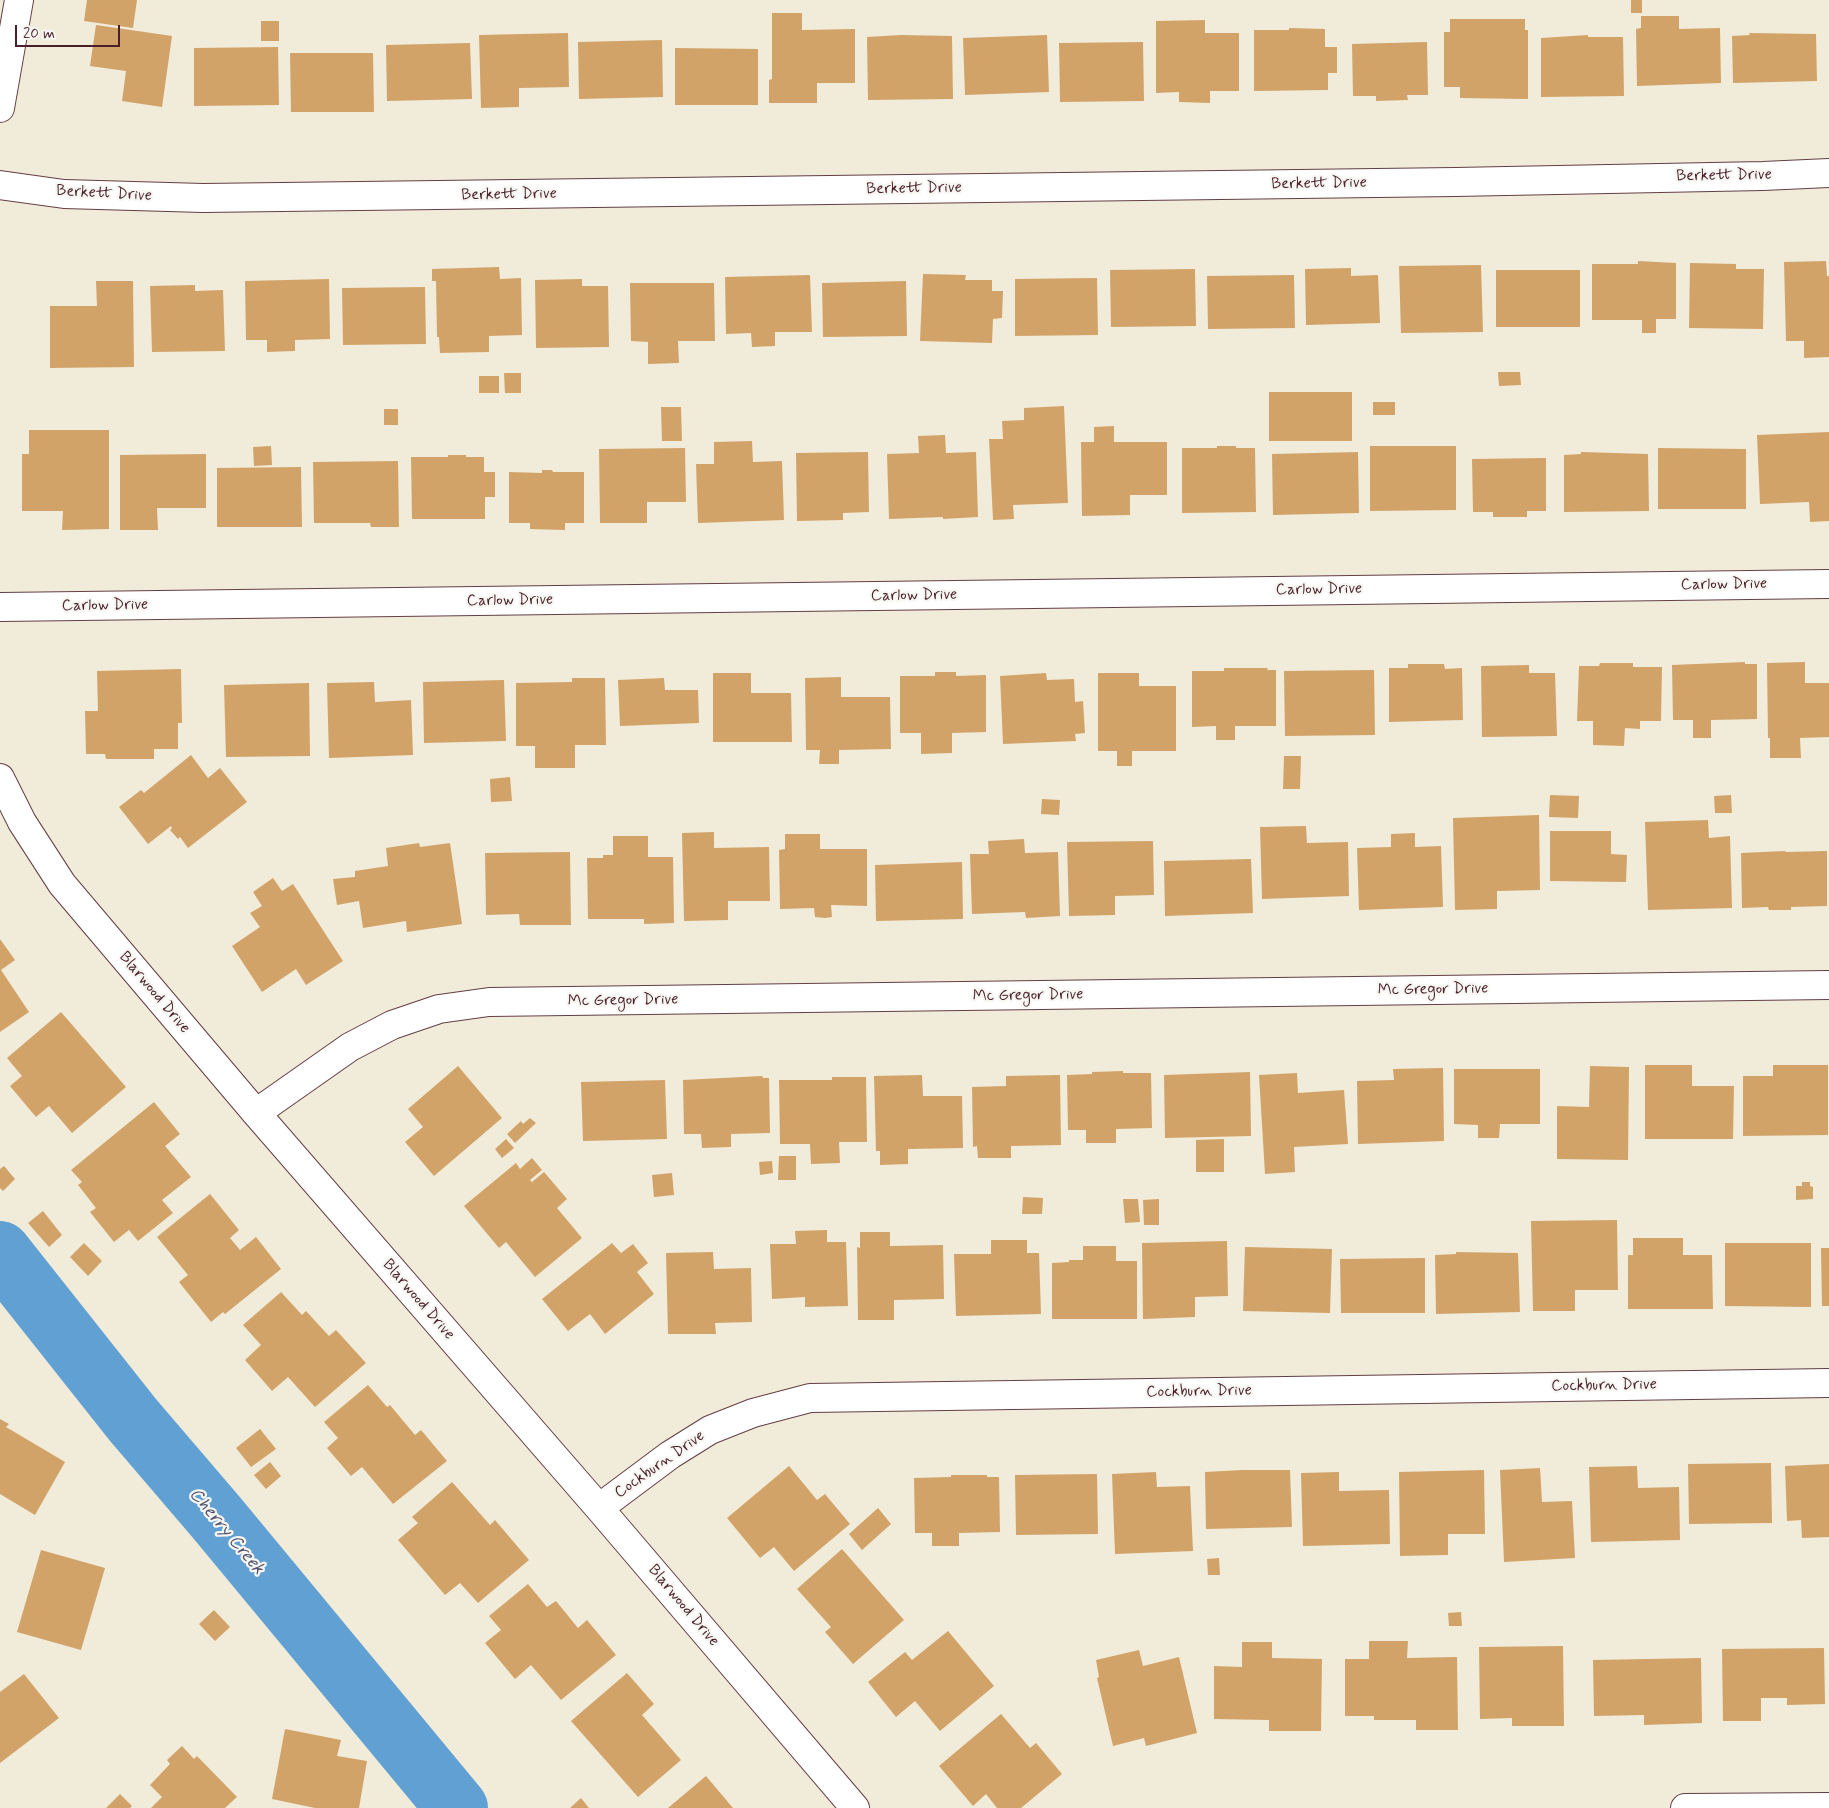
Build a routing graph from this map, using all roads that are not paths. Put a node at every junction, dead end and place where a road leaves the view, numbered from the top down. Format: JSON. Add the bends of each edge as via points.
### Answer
{"nodes":[{"id":1,"x":19,"y":0,"type":"edge"},
{"id":2,"x":0,"y":108,"type":"edge"},
{"id":3,"x":1829,"y":173,"type":"edge"},
{"id":4,"x":0,"y":184,"type":"edge"},
{"id":5,"x":1829,"y":584,"type":"edge"},
{"id":6,"x":0,"y":607,"type":"edge"},
{"id":7,"x":0,"y":778,"type":"edge"},
{"id":8,"x":1829,"y":985,"type":"edge"},
{"id":9,"x":256,"y":1113,"type":"junction"},
{"id":10,"x":1829,"y":1383,"type":"edge"},
{"id":11,"x":599,"y":1508,"type":"junction"},
{"id":12,"x":1829,"y":1807,"type":"edge"},
{"id":13,"x":855,"y":1808,"type":"edge"},
{"id":14,"x":1686,"y":1808,"type":"edge"}],
"edges":[{"from":1,"to":2,"type":"street"},
{"from":3,"to":4,"type":"street","name":"Berkett Drive","via":[[1445,182],[203,198],[64,194]]},
{"from":5,"to":6,"type":"street","name":"Carlow Drive"},
{"from":7,"to":9,"type":"street","name":"Blarwood Drive","via":[[22,822],[62,884]]},
{"from":8,"to":9,"type":"street","name":"Mc Gregor Drive","via":[[489,1002],[439,1009],[392,1025],[350,1047]]},
{"from":9,"to":11,"type":"street","name":"Blarwood Drive"},
{"from":10,"to":11,"type":"street","name":"Cockburn Drive","via":[[810,1398],[753,1413],[710,1430],[670,1455]]},
{"from":11,"to":13,"type":"street","name":"Blarwood Drive"},
{"from":12,"to":14,"type":"street"}]}
